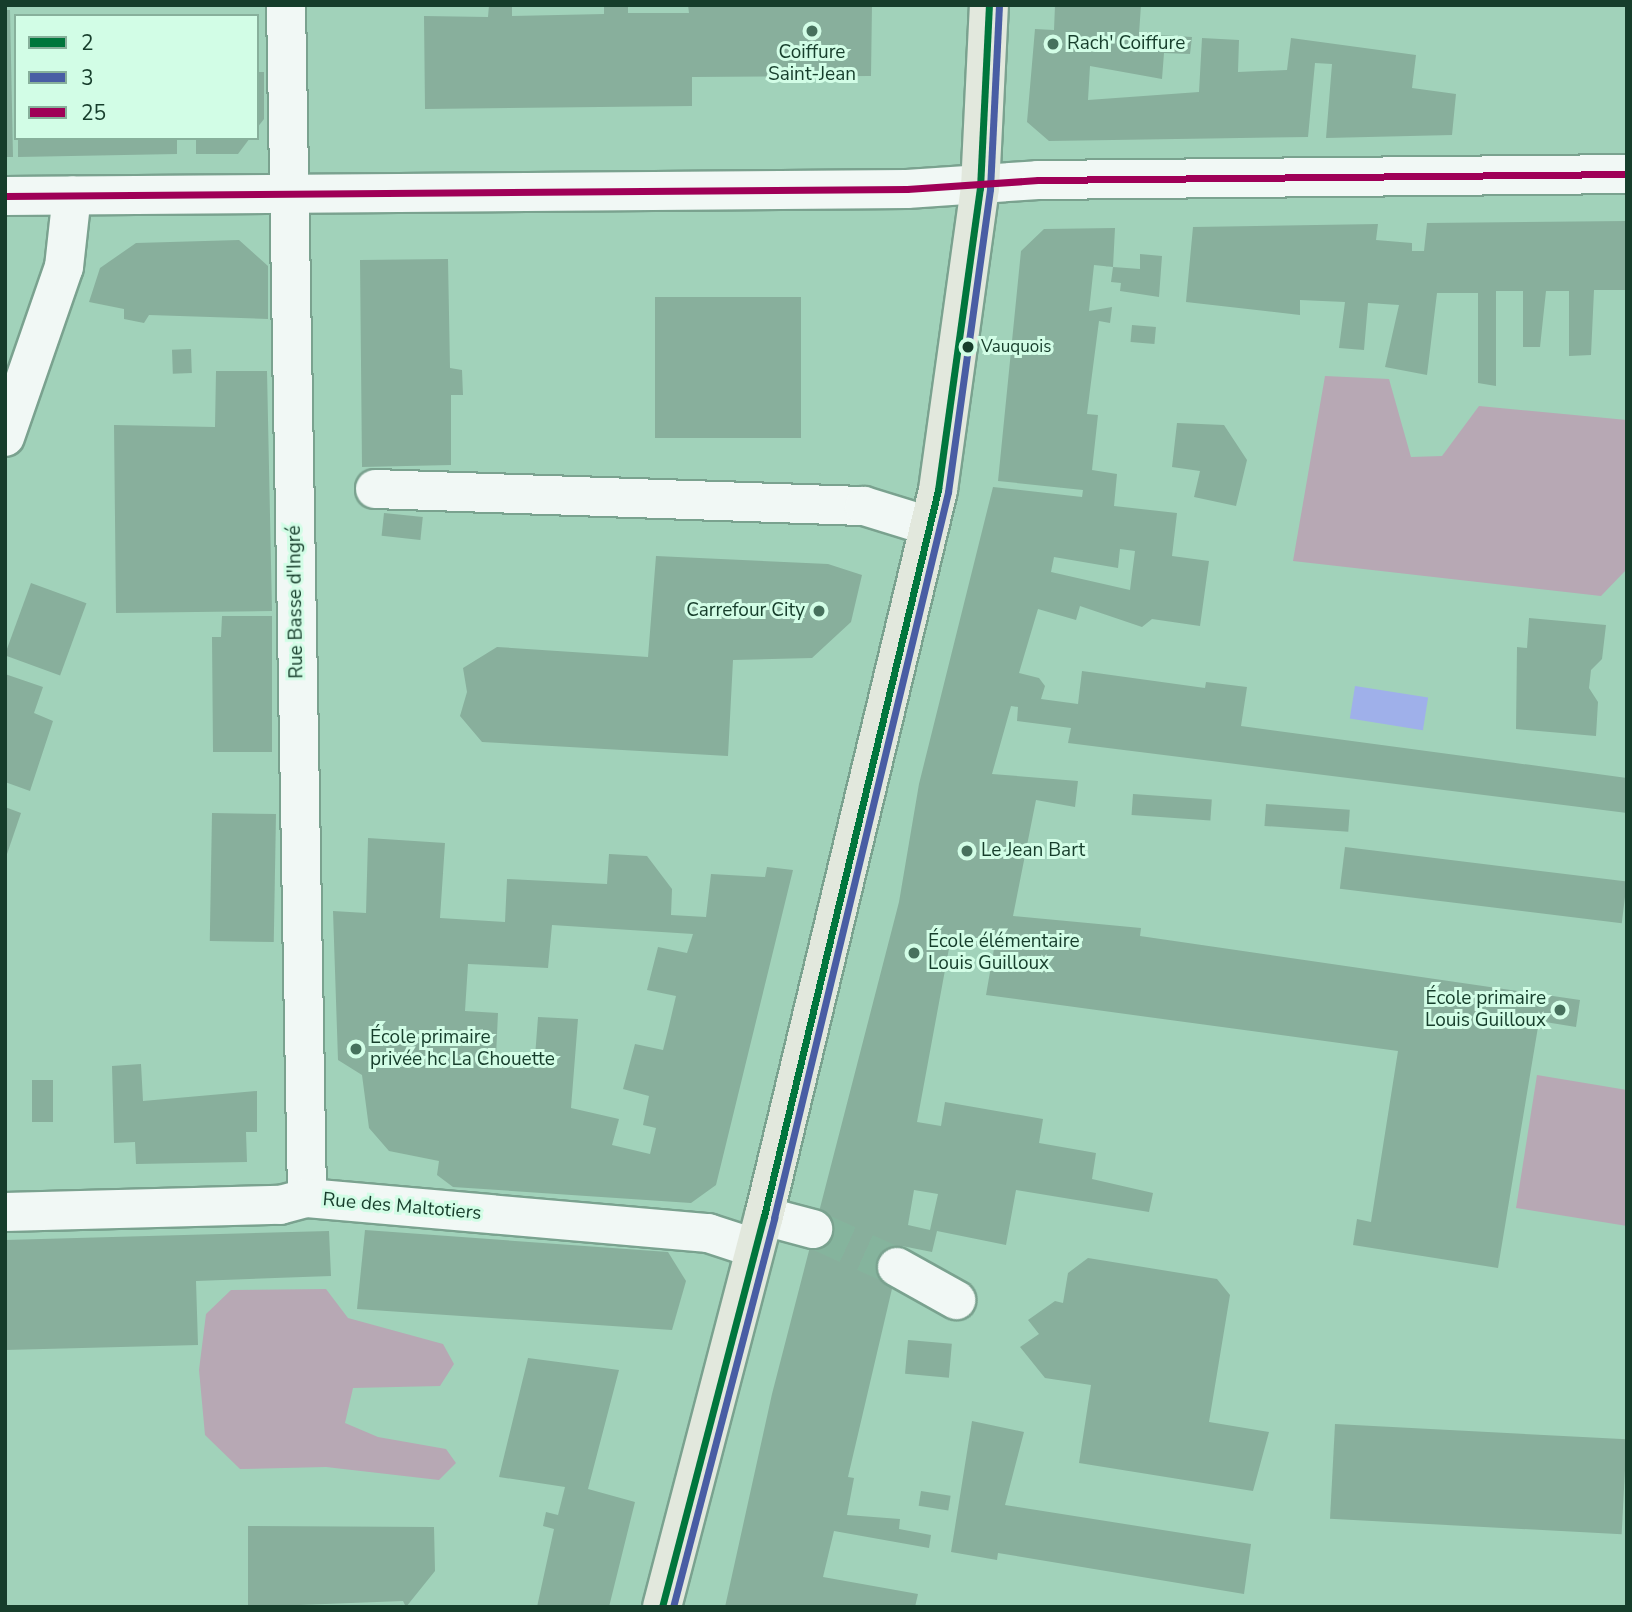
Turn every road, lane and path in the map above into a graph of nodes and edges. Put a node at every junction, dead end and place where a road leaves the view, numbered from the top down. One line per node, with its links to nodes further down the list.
1 (286, 5): 5 (street, Rue Basse d'Ingré)
2 (989, 5): 4 (main road)
3 (1627, 174): 4 (street)
4 (980, 188): 5 (street); 10 (main road)
5 (287, 192): 6 (street); 11 (street, Rue Basse d'Ingré)
6 (72, 195): 7 (street); 8 (street)
7 (5, 196)
8 (5, 437)
9 (375, 489): 10 (street)
10 (929, 526): 14 (main road)
11 (307, 1198): 12 (street, Rue des Maltotiers); 14 (street, Rue des Maltotiers)
12 (5, 1212)
13 (813, 1229): 14 (street, Rue des Maltotiers)
14 (759, 1232): 17 (main road)
15 (897, 1267): 16 (street)
16 (956, 1300)
17 (662, 1607)

